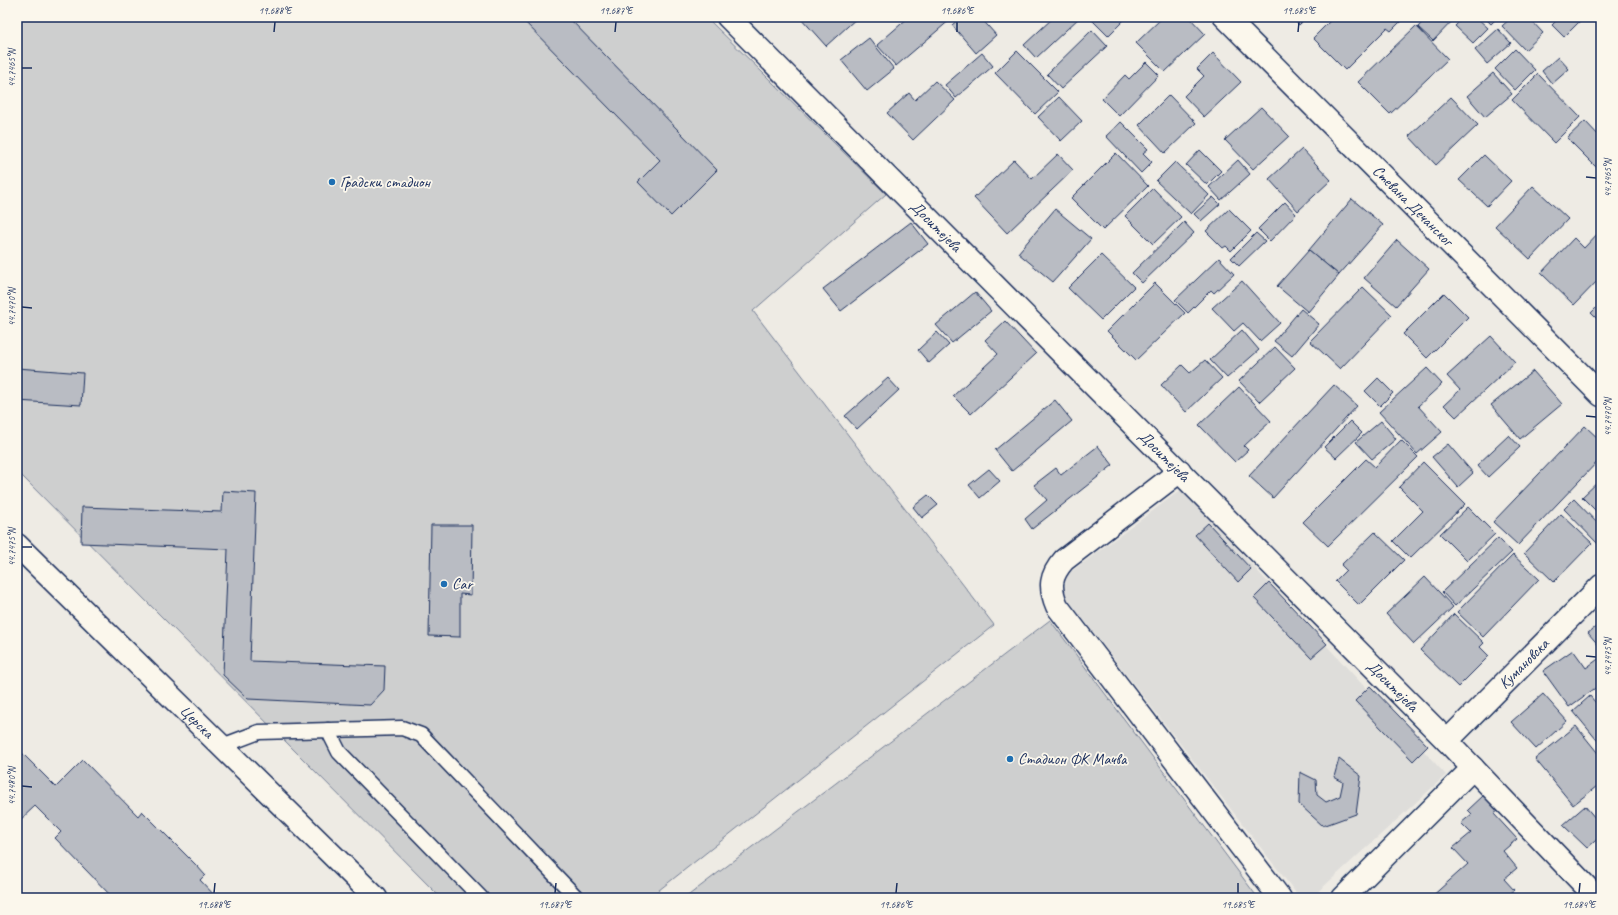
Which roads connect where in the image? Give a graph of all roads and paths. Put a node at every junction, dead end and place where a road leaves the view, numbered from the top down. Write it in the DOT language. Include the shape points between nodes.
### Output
graph roads {
  1 [pos="728,17"];
  2 [pos="1224,17"];
  3 [pos="1601,395"];
  4 [pos="1180,472"];
  5 [pos="17,545"];
  6 [pos="1601,586"];
  7 [pos="328,730"];
  8 [pos="1447,741"];
  9 [pos="222,746"];
  10 [pos="1473,768"];
  11 [pos="376,898"];
  12 [pos="481,898"];
  13 [pos="577,898"];
  14 [pos="1280,898"];
  15 [pos="1343,898"];
  16 [pos="1598,898"];
  1 -- 4 [label="street, Доситејева"];
  2 -- 3 [label="street, Стевана Дечанског"];
  4 -- 8 [label="street, Доситејева"];
  4 -- 14 [label="street" via="1064,560 1054,574 1052,595 1057,606"];
  5 -- 9 [label="street, Церска"];
  6 -- 8 [label="street, Кумановска"];
  7 -- 9 [label="lane" via="258,732"];
  7 -- 12 [label="lane" via="339,752"];
  7 -- 13 [label="lane" via="402,728 421,735"];
  8 -- 10 [label="street, Доситејева"];
  9 -- 11 [label="street, Церска"];
  10 -- 15 [label="street"];
  10 -- 16 [label="street, Доситејева"];
}
